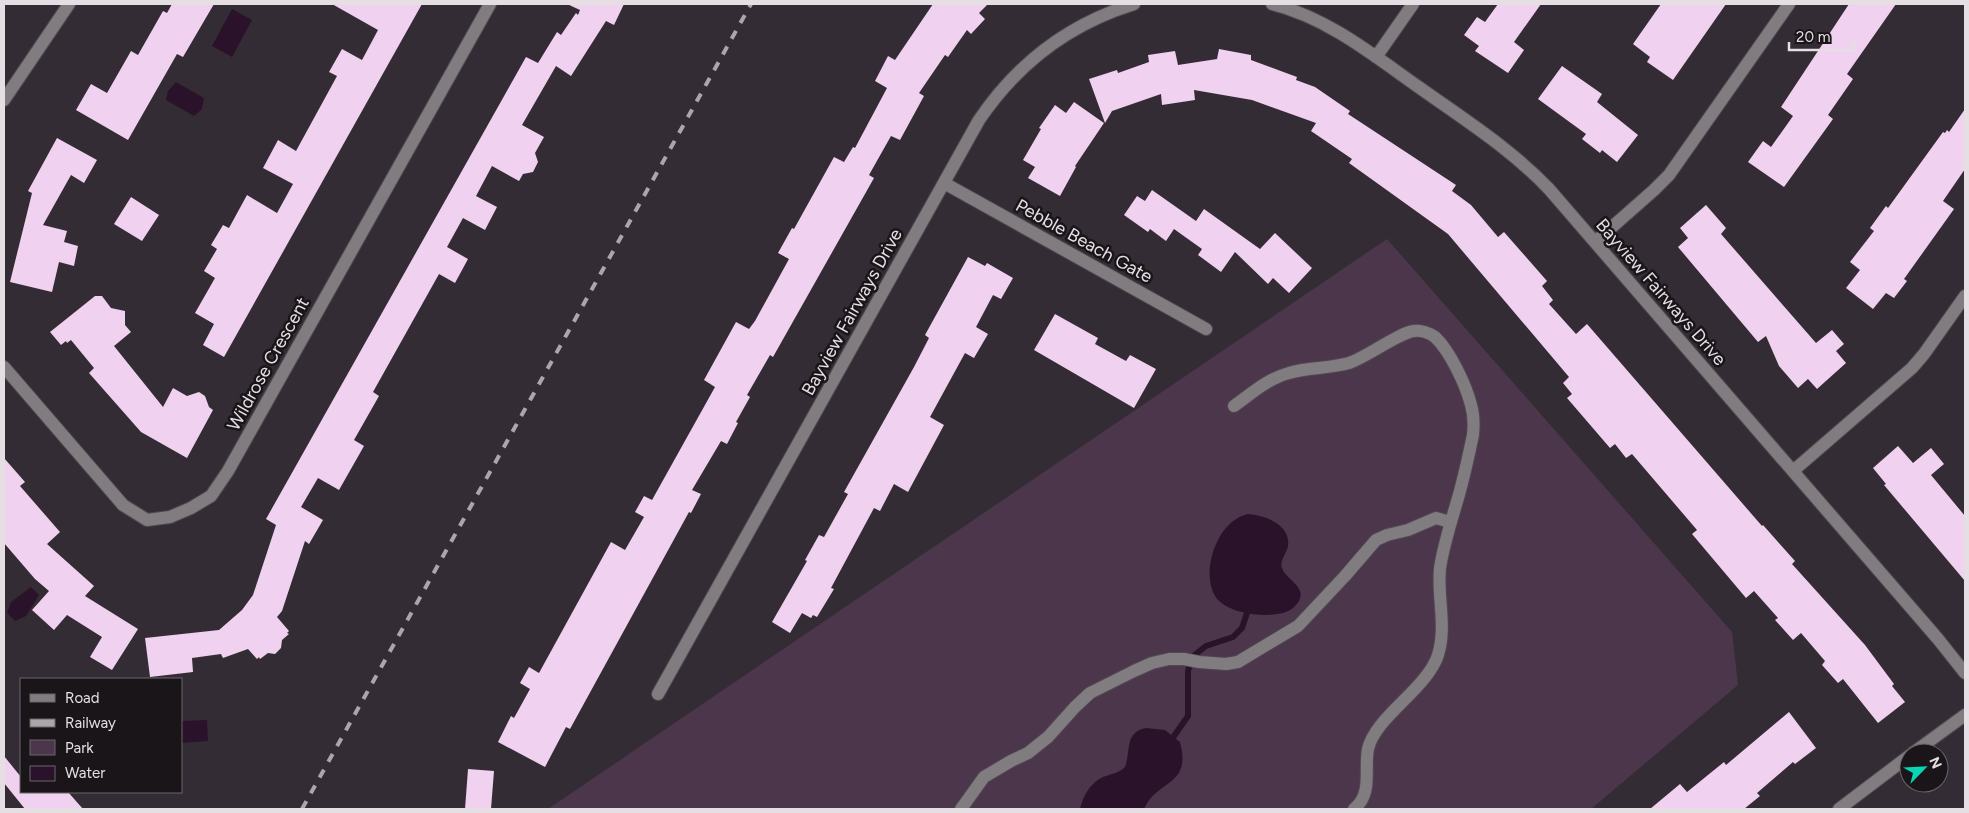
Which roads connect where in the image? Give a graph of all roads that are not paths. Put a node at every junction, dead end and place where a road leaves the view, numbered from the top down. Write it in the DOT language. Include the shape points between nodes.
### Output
graph roads {
  1 [pos="69,4"];
  2 [pos="490,4"];
  3 [pos="1134,4"];
  4 [pos="1272,4"];
  5 [pos="1413,4"];
  6 [pos="1789,4"];
  7 [pos="1376,57"];
  8 [pos="4,100"];
  9 [pos="944,183"];
  10 [pos="1595,242"];
  11 [pos="1965,296"];
  12 [pos="1206,329"];
  13 [pos="4,367"];
  14 [pos="1234,406"];
  15 [pos="1793,471"];
  16 [pos="1450,522"];
  17 [pos="1965,673"];
  18 [pos="658,694"];
  19 [pos="1965,715"];
  20 [pos="1927,743"];
  21 [pos="1899,764"];
  22 [pos="961,809"];
  23 [pos="1354,809"];
  24 [pos="1839,809"];
  1 -- 8 [label="street"];
  2 -- 13 [label="street, Wildrose Crescent" via="211,496 170,517 147,520 123,505"];
  3 -- 9 [label="street, Bayview Fairways Drive" via="1116,9 1070,32 1022,67 992,100"];
  4 -- 7 [label="street, Bayview Fairways Drive" via="1316,19"];
  5 -- 7 [label="street"];
  6 -- 10 [label="street" via="1669,175"];
  7 -- 10 [label="street, Bayview Fairways Drive" via="1501,144 1527,166"];
  9 -- 12 [label="street, Pebble Beach Gate"];
  9 -- 18 [label="street, Bayview Fairways Drive"];
  10 -- 15 [label="street, Bayview Fairways Drive"];
  11 -- 15 [label="street" via="1912,368"];
  14 -- 16 [label="street" via="1278,376 1350,362 1413,330 1434,336 1467,392 1474,422 1468,460"];
  15 -- 17 [label="street, Bayview Fairways Drive"];
  16 -- 22 [label="street" via="1436,518 1382,537 1298,626 1238,662 1226,664 1169,659 1152,663 1090,693 1028,754 984,777"];
  16 -- 23 [label="street" via="1440,568 1442,619 1438,657 1428,674 1375,734 1368,748 1366,790 1362,804"];
  19 -- 20 [label="street"];
  21 -- 24 [label="street"];
}
